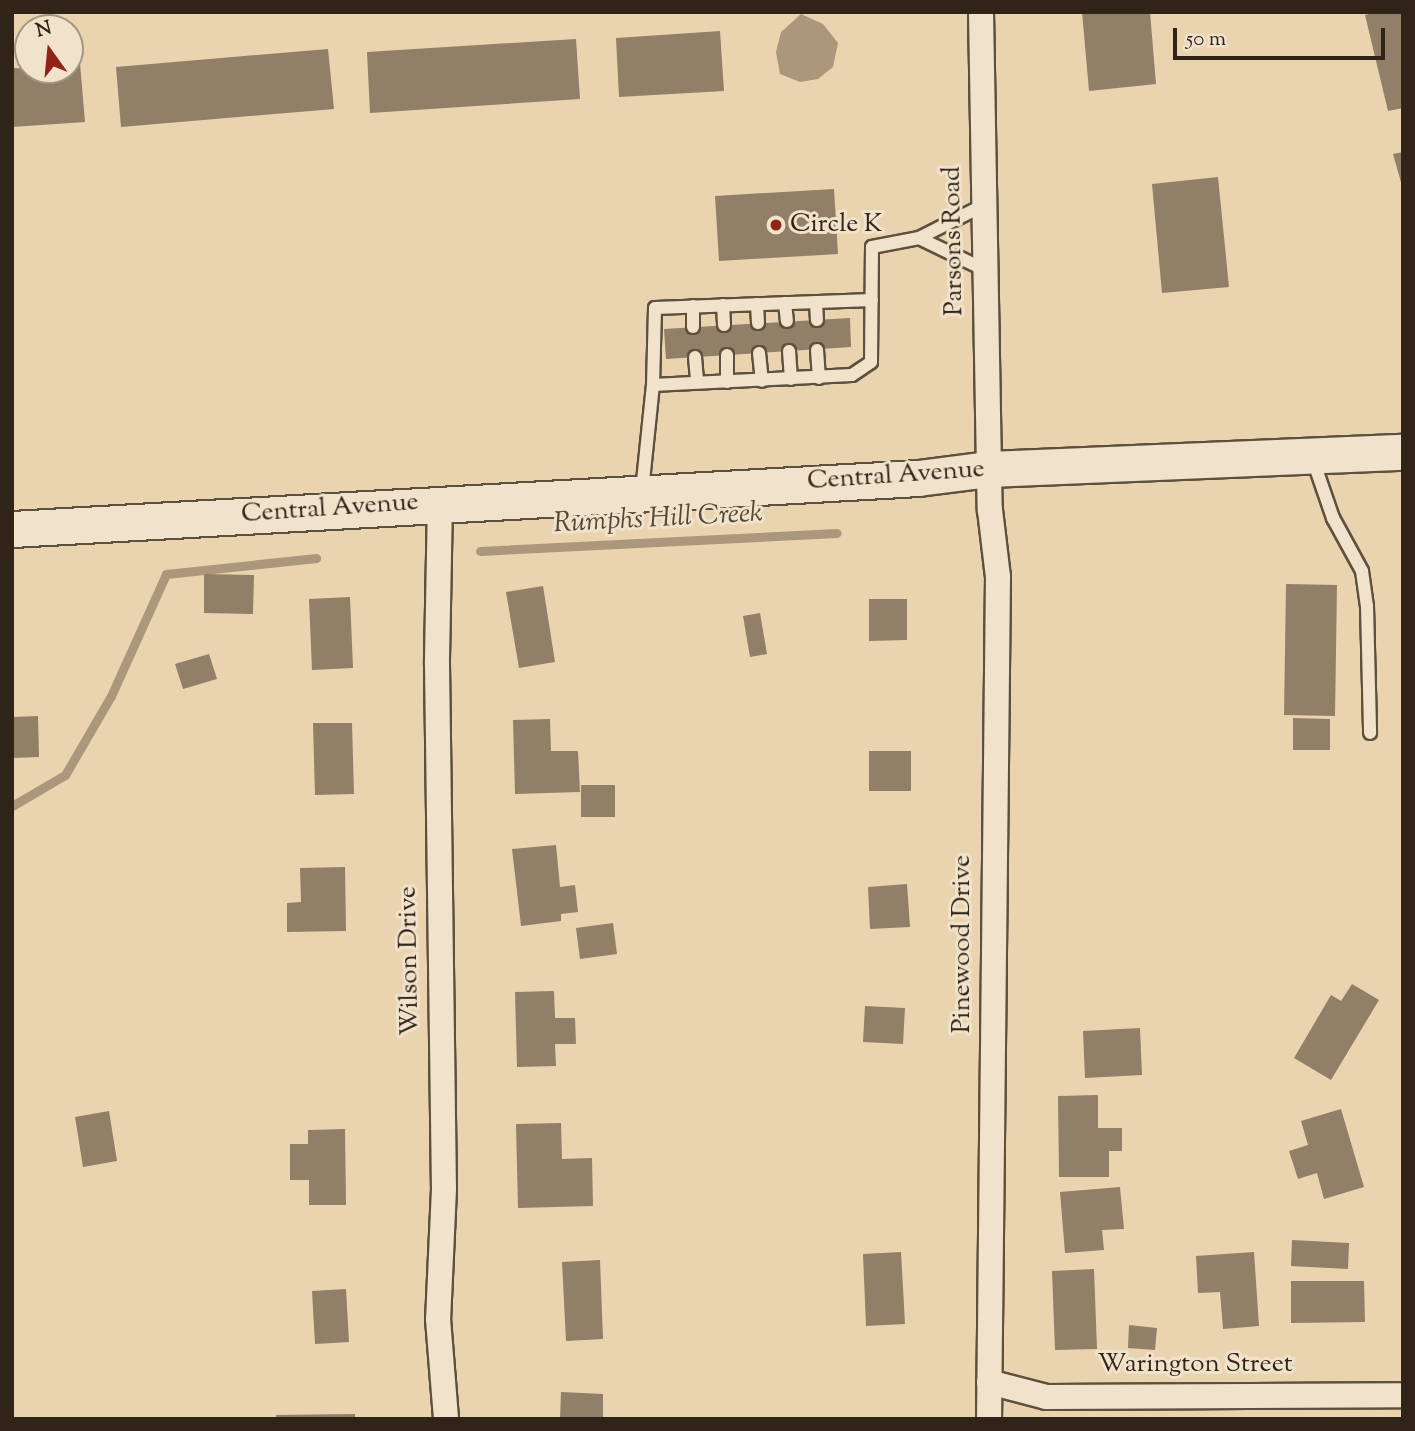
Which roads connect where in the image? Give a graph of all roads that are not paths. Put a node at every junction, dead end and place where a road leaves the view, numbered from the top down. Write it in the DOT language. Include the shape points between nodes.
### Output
graph roads {
  1 [pos="981,12"];
  2 [pos="984,205"];
  3 [pos="919,238"];
  4 [pos="983,269"];
  5 [pos="872,300"];
  6 [pos="816,302"];
  7 [pos="785,303"];
  8 [pos="757,304"];
  9 [pos="723,305"];
  10 [pos="693,306"];
  11 [pos="817,320"];
  12 [pos="787,321"];
  13 [pos="758,323"];
  14 [pos="724,325"];
  15 [pos="693,327"];
  16 [pos="817,350"];
  17 [pos="789,351"];
  18 [pos="759,353"];
  19 [pos="727,355"];
  20 [pos="695,357"];
  21 [pos="819,378"];
  22 [pos="791,379"];
  23 [pos="762,381"];
  24 [pos="697,382"];
  25 [pos="727,382"];
  26 [pos="653,384"];
  27 [pos="1403,452"];
  28 [pos="1312,457"];
  29 [pos="989,469"];
  30 [pos="642,491"];
  31 [pos="440,502"];
  32 [pos="12,529"];
  33 [pos="1370,733"];
  34 [pos="989,1382"];
  35 [pos="1403,1395"];
  36 [pos="446,1419"];
  37 [pos="989,1419"];
  1 -- 2 [label="street, Parsons Road"];
  2 -- 3 [label="lane"];
  2 -- 4 [label="street, Parsons Road"];
  3 -- 4 [label="lane"];
  3 -- 5 [label="lane" via="872,247"];
  4 -- 29 [label="street, Parsons Road"];
  5 -- 6 [label="lane"];
  5 -- 21 [label="lane" via="871,362 852,375"];
  6 -- 7 [label="lane"];
  6 -- 11 [label="lane"];
  7 -- 8 [label="lane"];
  7 -- 12 [label="lane"];
  8 -- 9 [label="lane"];
  8 -- 13 [label="lane"];
  9 -- 10 [label="lane"];
  9 -- 14 [label="lane"];
  10 -- 15 [label="lane"];
  10 -- 26 [label="lane" via="654,308"];
  16 -- 21 [label="lane"];
  17 -- 22 [label="lane"];
  18 -- 23 [label="lane"];
  19 -- 25 [label="lane"];
  20 -- 24 [label="lane"];
  21 -- 22 [label="lane"];
  22 -- 23 [label="lane"];
  23 -- 25 [label="lane"];
  24 -- 25 [label="lane"];
  24 -- 26 [label="lane"];
  26 -- 30 [label="lane"];
  27 -- 28 [label="street, Central Avenue"];
  28 -- 29 [label="street, Central Avenue"];
  28 -- 33 [label="lane" via="1333,518 1362,571"];
  29 -- 30 [label="street, Central Avenue" via="918,478"];
  29 -- 34 [label="street, Pinewood Drive" via="998,577"];
  30 -- 31 [label="street, Central Avenue"];
  31 -- 32 [label="street, Central Avenue"];
  31 -- 36 [label="street, Wilson Drive" via="438,877 443,1189 438,1318"];
  34 -- 35 [label="street, Warington Street" via="1046,1397"];
  34 -- 37 [label="street, Pinewood Drive"];
}
